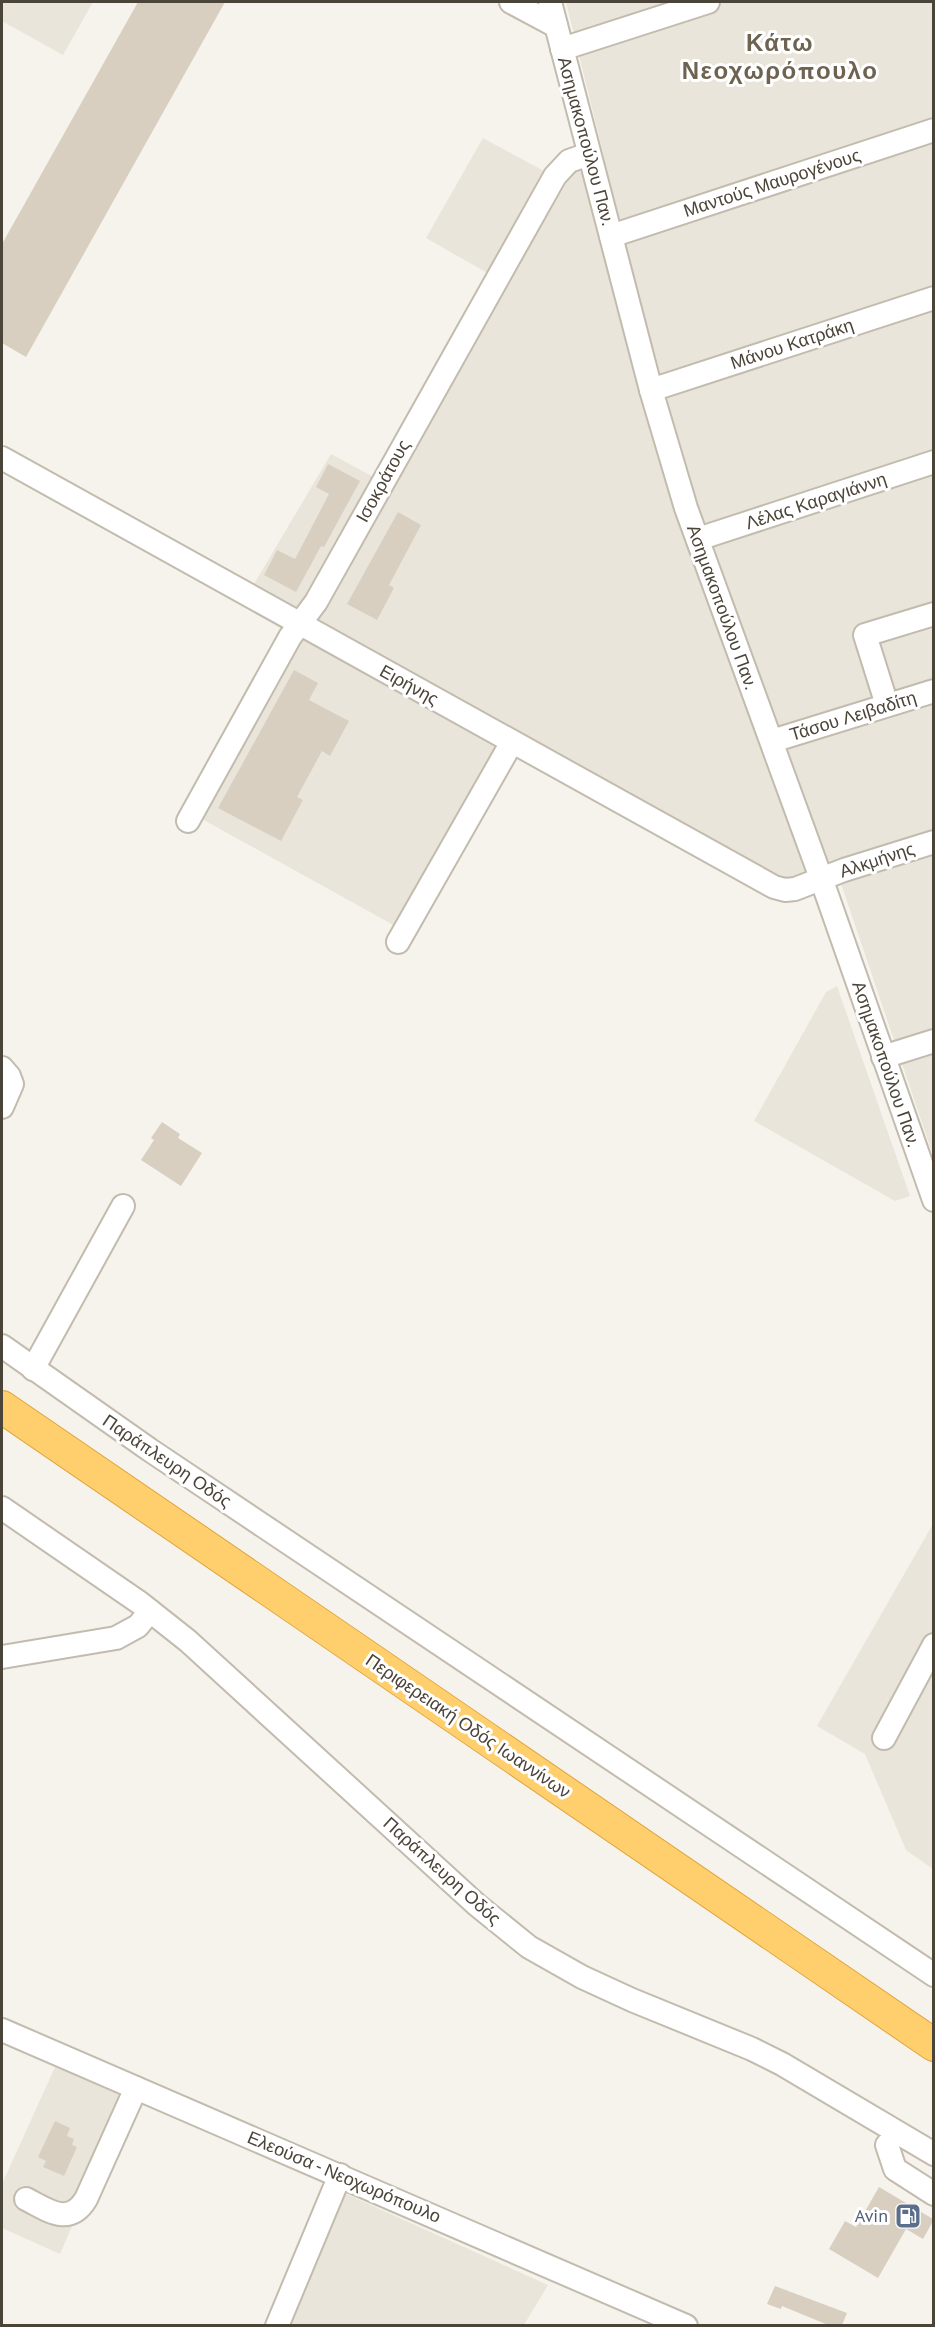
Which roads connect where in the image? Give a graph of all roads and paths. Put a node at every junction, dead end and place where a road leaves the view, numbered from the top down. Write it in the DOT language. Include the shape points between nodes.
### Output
graph roads {
  1 [pos="511,2"];
  2 [pos="550,2"];
  3 [pos="708,2"];
  4 [pos="556,26"];
  5 [pos="562,49"];
  6 [pos="933,130"];
  7 [pos="590,154"];
  8 [pos="611,236"];
  9 [pos="933,298"];
  10 [pos="651,390"];
  11 [pos="2,458"];
  12 [pos="933,462"];
  13 [pos="698,539"];
  14 [pos="933,614"];
  15 [pos="299,624"];
  16 [pos="933,691"];
  17 [pos="887,705"];
  18 [pos="772,741"];
  19 [pos="512,742"];
  20 [pos="188,821"];
  21 [pos="933,842"];
  22 [pos="821,878"];
  23 [pos="399,942"];
  24 [pos="933,1041"];
  25 [pos="883,1057"];
  26 [pos="2,1068"];
  27 [pos="2,1107"];
  28 [pos="933,1200"];
  29 [pos="123,1206"];
  30 [pos="2,1346"];
  31 [pos="33,1369"];
  32 [pos="2,1407"];
  33 [pos="2,1508"];
  34 [pos="150,1611"];
  35 [pos="933,1645"];
  36 [pos="2,1657"];
  37 [pos="884,1738"];
  38 [pos="933,1975"];
  39 [pos="2,2030"];
  40 [pos="933,2045"];
  41 [pos="136,2088"];
  42 [pos="887,2145"];
  43 [pos="933,2154"];
  44 [pos="340,2175"];
  45 [pos="933,2194"];
  46 [pos="26,2199"];
  47 [pos="277,2325"];
  48 [pos="686,2325"];
  1 -- 4 [label="street"];
  2 -- 4 [label="street, Ασημακοπούλου Παν."];
  3 -- 5 [label="street"];
  4 -- 5 [label="street, Ασημακοπούλου Παν."];
  5 -- 7 [label="street, Ασημακοπούλου Παν."];
  6 -- 8 [label="street, Μαντούς Μαυρογένους"];
  7 -- 8 [label="street, Ασημακοπούλου Παν."];
  7 -- 15 [label="street, Ισοκράτους" via="569,161 555,176 316,602"];
  8 -- 10 [label="street, Ασημακοπούλου Παν."];
  9 -- 10 [label="street, Μάνου Κατράκη"];
  10 -- 13 [label="street, Ασημακοπούλου Παν."];
  11 -- 15 [label="street, Ειρήνης"];
  12 -- 13 [label="street, Λέλας Καραγιάννη"];
  13 -- 18 [label="street, Ασημακοπούλου Παν."];
  14 -- 17 [label="street" via="866,635"];
  15 -- 19 [label="street, Ειρήνης"];
  15 -- 20 [label="street, Ισοκράτους"];
  16 -- 17 [label="street, Τάσου Λειβαδίτη"];
  17 -- 18 [label="street, Τάσου Λειβαδίτη"];
  18 -- 22 [label="street, Ασημακοπούλου Παν."];
  19 -- 22 [label="street, Ειρήνης" via="774,887 790,890"];
  19 -- 23 [label="street"];
  21 -- 22 [label="street, Αλκμήνης"];
  22 -- 25 [label="street, Ασημακοπούλου Παν."];
  24 -- 25 [label="street"];
  25 -- 28 [label="street, Ασημακοπούλου Παν."];
  26 -- 27 [label="street" via="12,1084"];
  29 -- 31 [label="street"];
  30 -- 31 [label="street, Παράπλευρη Οδός"];
  31 -- 38 [label="street, Παράπλευρη Οδός"];
  32 -- 40 [label="highway, Περιφερειακή Οδός Ιωαννίνων"];
  33 -- 34 [label="street, Παράπλευρη Οδός"];
  34 -- 36 [label="street" via="138,1626 116,1638"];
  34 -- 43 [label="street, Παράπλευρη Οδός" via="242,1689 477,1905 529,1947 582,1977 782,2064"];
  35 -- 37 [label="street"];
  39 -- 41 [label="street, Ελεούσα - Νεοχωρόπουλο"];
  41 -- 44 [label="street, Ελεούσα - Νεοχωρόπουλο"];
  41 -- 46 [label="street" via="79,2210 58,2214"];
  42 -- 45 [label="street" via="895,2169"];
  44 -- 47 [label="street"];
  44 -- 48 [label="street, Ελεούσα - Νεοχωρόπουλο"];
}
